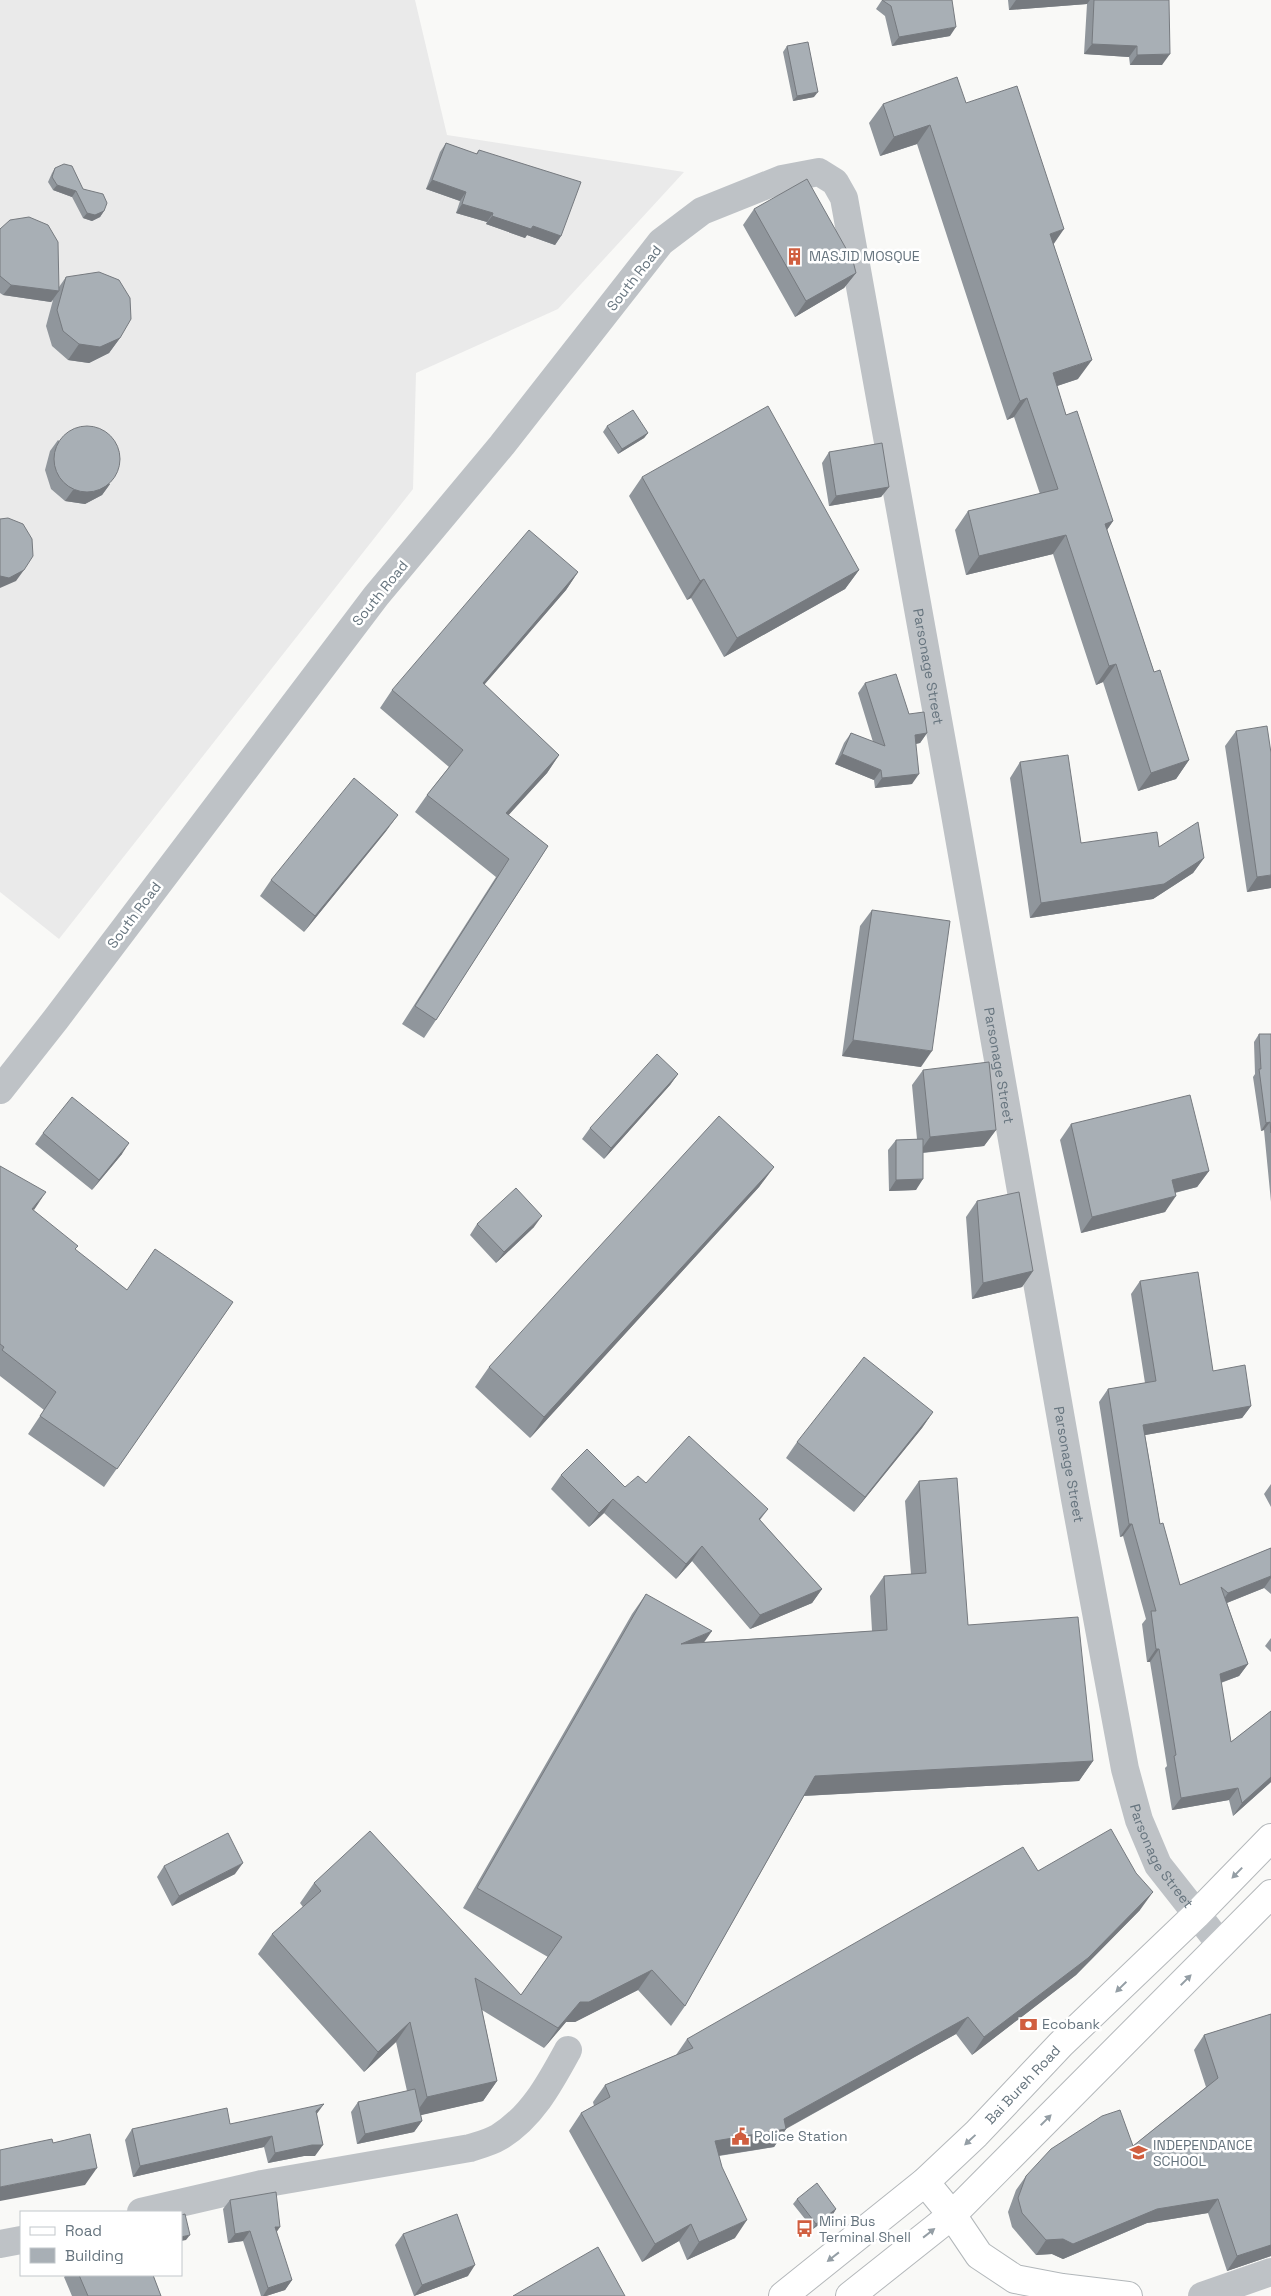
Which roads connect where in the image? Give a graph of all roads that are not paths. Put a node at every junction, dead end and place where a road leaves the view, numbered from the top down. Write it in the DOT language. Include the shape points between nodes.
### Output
graph roads {
  1 [pos="819,172"];
  2 [pos="0,1090"];
  3 [pos="1271,1838"];
  4 [pos="1271,1894"];
  5 [pos="1196,1915"];
  6 [pos="1221,1945"];
  7 [pos="568,2050"];
  8 [pos="925,2182"];
  9 [pos="144,2211"];
  10 [pos="952,2215"];
  11 [pos="20,2240"];
  12 [pos="0,2244"];
  13 [pos="1271,2272"];
  14 [pos="783,2296"];
  15 [pos="850,2296"];
  16 [pos="1128,2296"];
  17 [pos="1202,2296"];
  1 -- 2 [label="street, South Road" via="782,179 702,211 661,242 502,445 376,596"];
  1 -- 5 [label="street, Parsonage Street" via="835,182 844,198 1125,1769 1139,1820 1158,1865"];
  3 -- 5 [label="main road, Bai Bureh Road, one-way"];
  4 -- 6 [label="main road"];
  5 -- 6 [label="street, Parsonage Street"];
  5 -- 8 [label="main road, Bai Bureh Road, one-way" via="1061,2044 976,2134"];
  10 -- 6 [label="main road, one-way"];
  7 -- 9 [label="street" via="547,2090 526,2116 499,2138 470,2148 262,2184"];
  8 -- 10 [label="main road"];
  8 -- 14 [label="main road, Bai Bureh Road, one-way"];
  15 -- 10 [label="main road, one-way"];
  10 -- 16 [label="main road" via="979,2255 1014,2279"];
  11 -- 12 [label="street"];
  13 -- 17 [label="street"];
}
